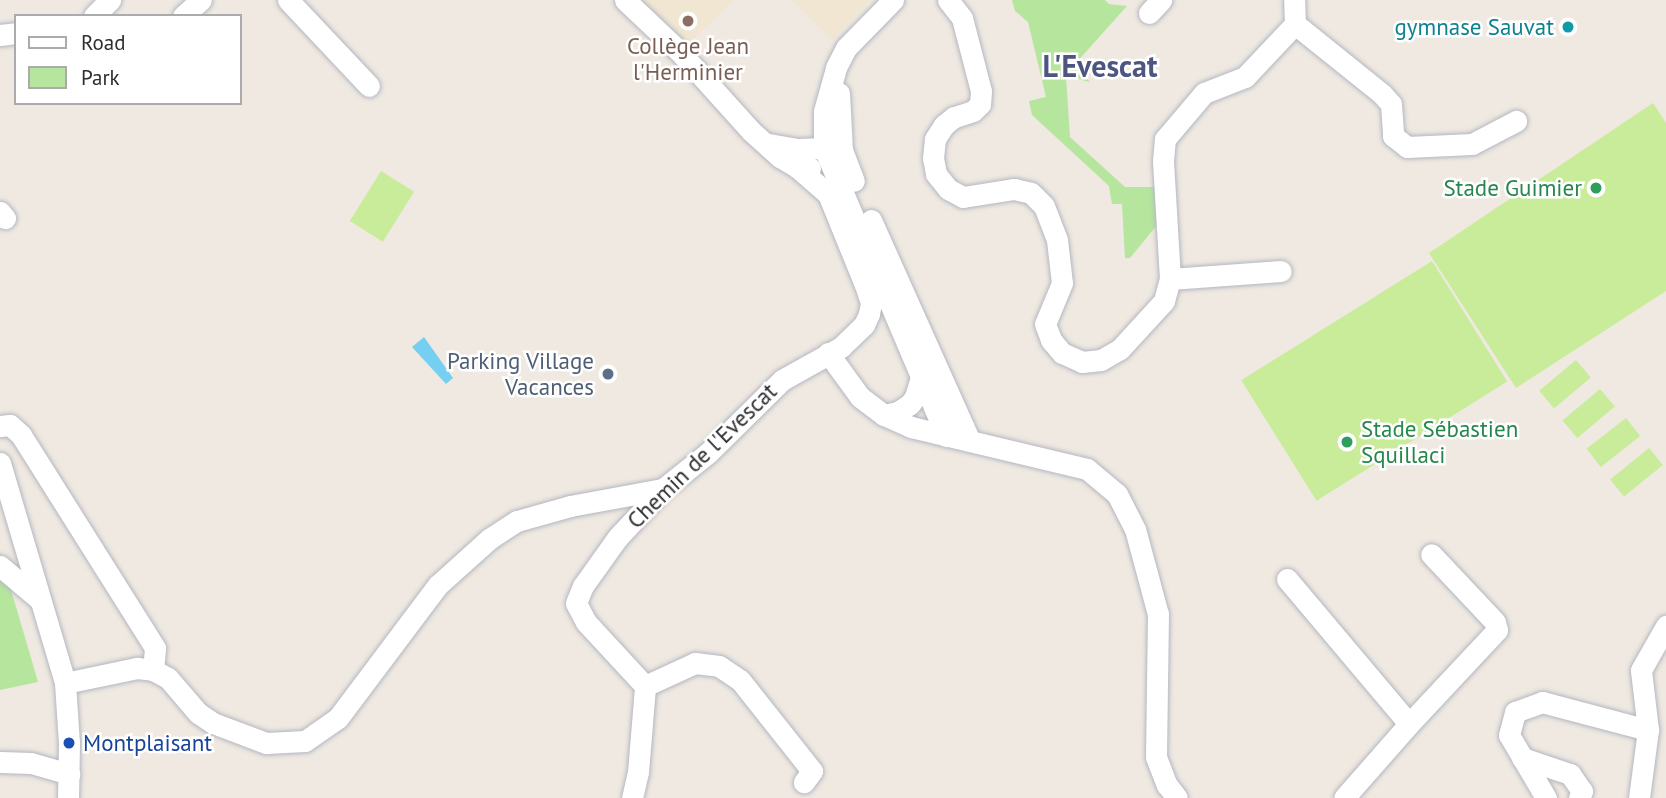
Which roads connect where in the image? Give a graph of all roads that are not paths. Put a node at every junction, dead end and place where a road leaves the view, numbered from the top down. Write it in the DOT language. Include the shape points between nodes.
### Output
graph roads {
  1 [pos="110,0"];
  2 [pos="201,0"];
  3 [pos="288,0"];
  4 [pos="625,0"];
  5 [pos="948,0"];
  6 [pos="1294,0"];
  7 [pos="890,4"];
  8 [pos="96,14"];
  9 [pos="185,14"];
  10 [pos="1295,24"];
  11 [pos="369,86"];
  12 [pos="1516,121"];
  13 [pos="764,142"];
  14 [pos="834,155"];
  15 [pos="798,168"];
  16 [pos="1281,271"];
  17 [pos="1170,279"];
  18 [pos="828,353"];
  19 [pos="922,374"];
  20 [pos="884,415"];
  21 [pos="0,426"];
  22 [pos="946,436"];
  23 [pos="970,441"];
  24 [pos="0,463"];
  25 [pos="663,489"];
  26 [pos="1431,554"];
  27 [pos="0,566"];
  28 [pos="1287,579"];
  29 [pos="39,598"];
  30 [pos="1666,626"];
  31 [pos="153,670"];
  32 [pos="65,683"];
  33 [pos="645,686"];
  34 [pos="1409,724"];
  35 [pos="1648,730"];
  36 [pos="1522,758"];
  37 [pos="0,762"];
  38 [pos="69,774"];
  39 [pos="804,782"];
  40 [pos="68,798"];
  41 [pos="632,798"];
  42 [pos="1177,798"];
  43 [pos="1343,798"];
  44 [pos="1546,798"];
  45 [pos="1579,798"];
  46 [pos="1639,798"];
  1 -- 8 [label="street"];
  2 -- 9 [label="street"];
  3 -- 11 [label="street"];
  4 -- 13 [label="street, Chemin de l'Evescat"];
  5 -- 17 [label="street" via="962,18 981,91 980,104 954,117 934,139 936,174 948,189 963,197 1014,189 1031,192 1044,206 1057,240 1062,283 1045,324 1051,340 1062,353 1082,362 1101,360 1120,349 1164,301"];
  6 -- 10 [label="street"];
  7 -- 14 [label="street" via="846,48 836,68 824,111"];
  10 -- 12 [label="street" via="1382,94 1391,104 1393,136 1407,147 1472,144"];
  10 -- 17 [label="street" via="1245,77 1204,93 1165,139"];
  13 -- 14 [label="street"];
  13 -- 15 [label="street, Chemin de l'Evescat"];
  14 -- 15 [label="street"];
  14 -- 19 [label="street"];
  14 -- 23 [label="street" via="901,285"];
  15 -- 18 [label="street, Chemin de l'Evescat" via="828,194 871,303 864,325"];
  16 -- 17 [label="street"];
  18 -- 20 [label="street" via="860,397"];
  18 -- 25 [label="street, Chemin de l'Evescat" via="782,380 708,453"];
  19 -- 20 [label="street" via="910,404"];
  19 -- 22 [label="street"];
  20 -- 22 [label="street"];
  21 -- 31 [label="street" via="10,425 21,435 155,648"];
  22 -- 23 [label="street"];
  23 -- 42 [label="street" via="1087,469 1117,494 1135,529 1158,614 1156,757"];
  24 -- 29 [label="street"];
  25 -- 31 [label="street" via="517,521 489,539 439,585 343,713 305,741 266,743 213,723 198,713 168,678"];
  25 -- 33 [label="street, Chemin de l'Evescat" via="618,537 576,603 586,622"];
  26 -- 34 [label="street" via="1494,622 1497,631"];
  27 -- 29 [label="street"];
  28 -- 34 [label="street"];
  29 -- 32 [label="street"];
  30 -- 35 [label="street" via="1641,670"];
  31 -- 32 [label="street" via="137,668"];
  32 -- 38 [label="street"];
  33 -- 39 [label="street" via="695,663 719,666 740,680 811,771"];
  33 -- 41 [label="street"];
  34 -- 43 [label="street"];
  35 -- 36 [label="street" via="1542,702 1515,712 1510,735"];
  35 -- 46 [label="street"];
  36 -- 44 [label="street"];
  36 -- 45 [label="street" via="1570,774 1582,791"];
  37 -- 38 [label="street" via="31,763"];
  38 -- 40 [label="street"];
}
